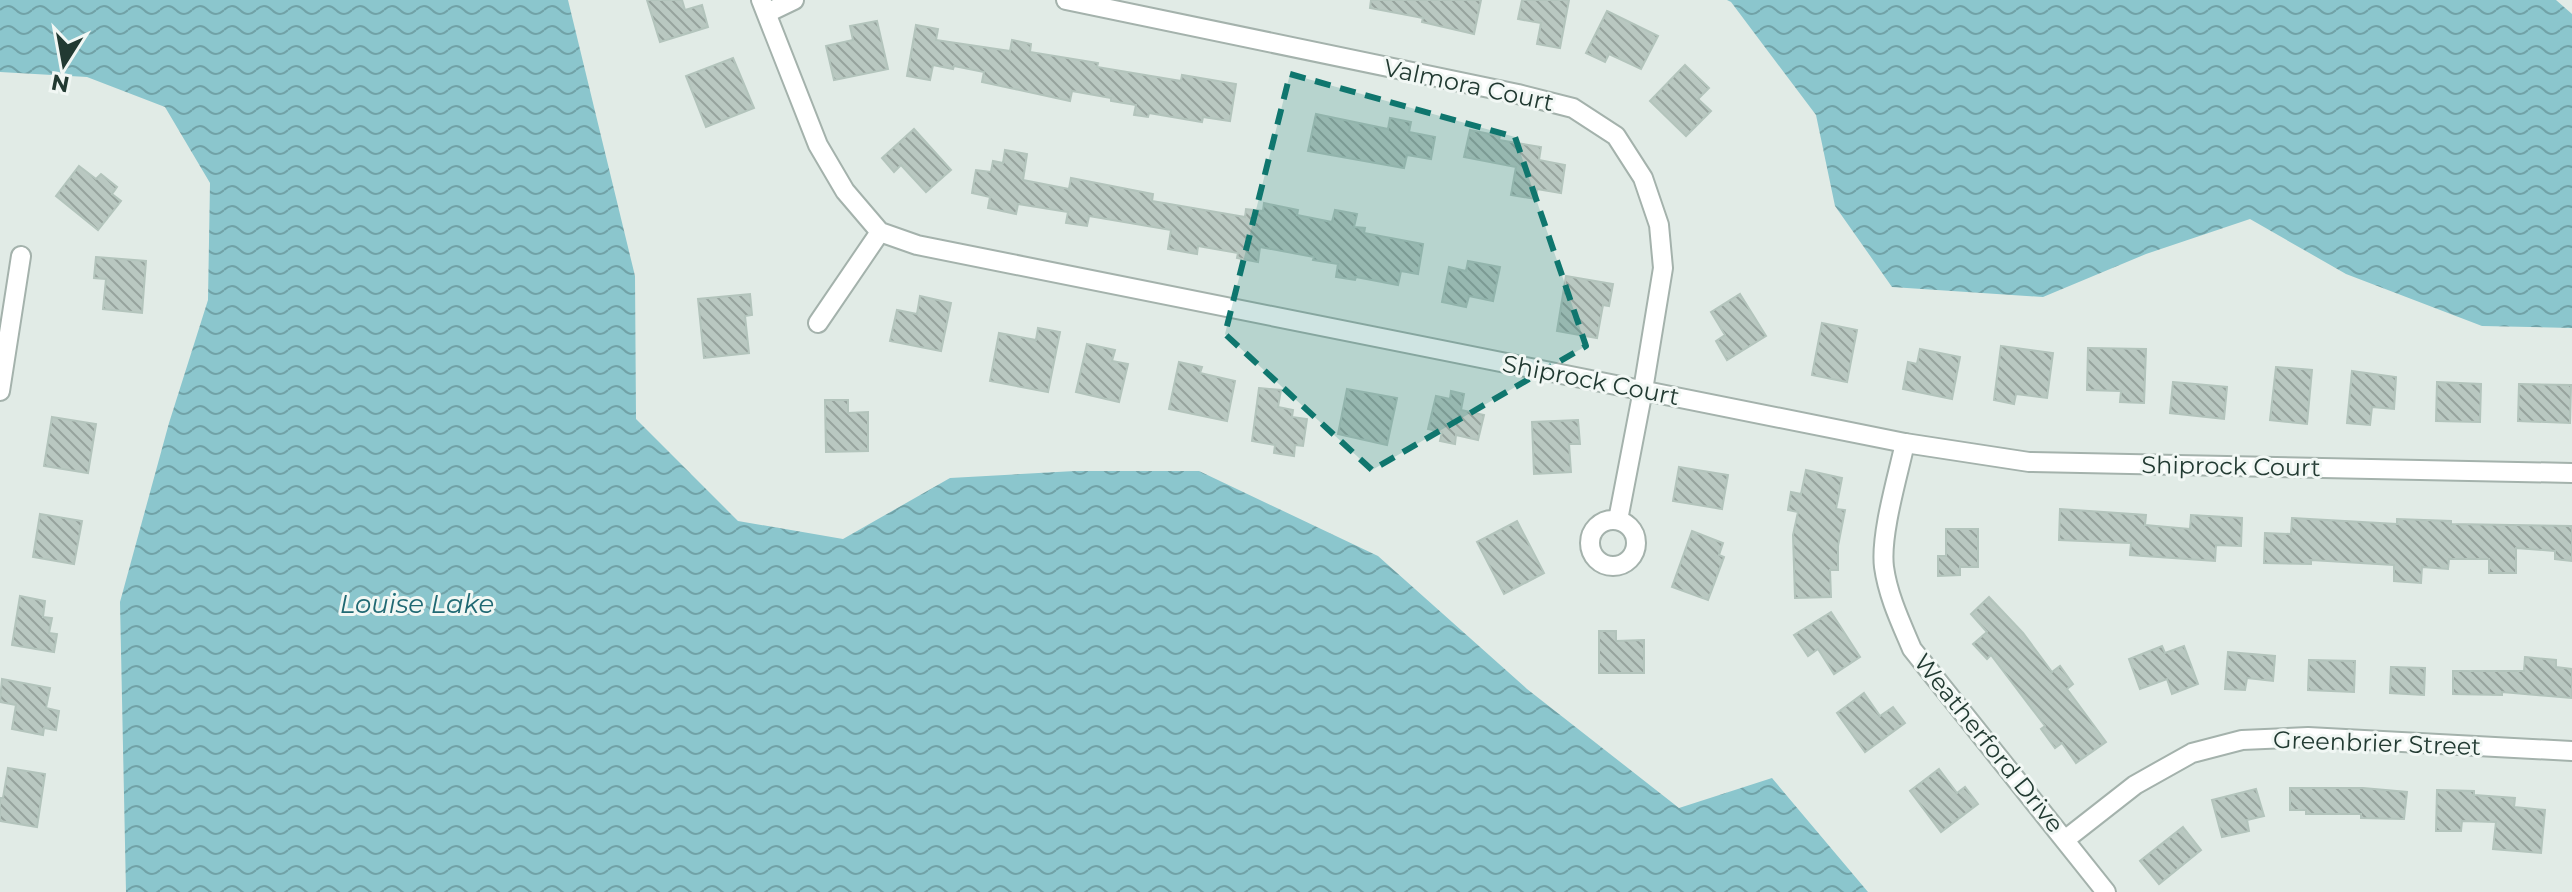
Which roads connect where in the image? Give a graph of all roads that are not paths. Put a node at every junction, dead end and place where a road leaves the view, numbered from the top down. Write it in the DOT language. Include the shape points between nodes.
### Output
graph roads {
  1 [pos="794,0"];
  2 [pos="1066,0"];
  3 [pos="764,6"];
  4 [pos="880,232"];
  5 [pos="21,256"];
  6 [pos="818,323"];
  7 [pos="1643,390"];
  8 [pos="0,391"];
  9 [pos="1905,443"];
  10 [pos="2572,473"];
  11 [pos="1618,520"];
  12 [pos="2572,751"];
  13 [pos="2066,839"];
  14 [pos="2106,892"];
  1 -- 3 [label="street"];
  2 -- 7 [label="street, Valmora Court" via="1518,94 1573,108 1616,136 1643,178 1659,225 1663,268"];
  3 -- 4 [label="street" via="818,145 845,191"];
  4 -- 6 [label="street"];
  4 -- 7 [label="street, Shiprock Court" via="962,255"];
  5 -- 8 [label="street"];
  7 -- 9 [label="street, Shiprock Court"];
  7 -- 11 [label="street, Valmora Court"];
  9 -- 10 [label="street, Shiprock Court" via="2029,462"];
  9 -- 13 [label="street, Weatherford Drive" via="1884,564 1893,603 1912,649"];
  12 -- 13 [label="street, Greenbrier Street" via="2308,737 2242,740 2181,759 2135,785"];
  13 -- 14 [label="street, Weatherford Drive"];
}
